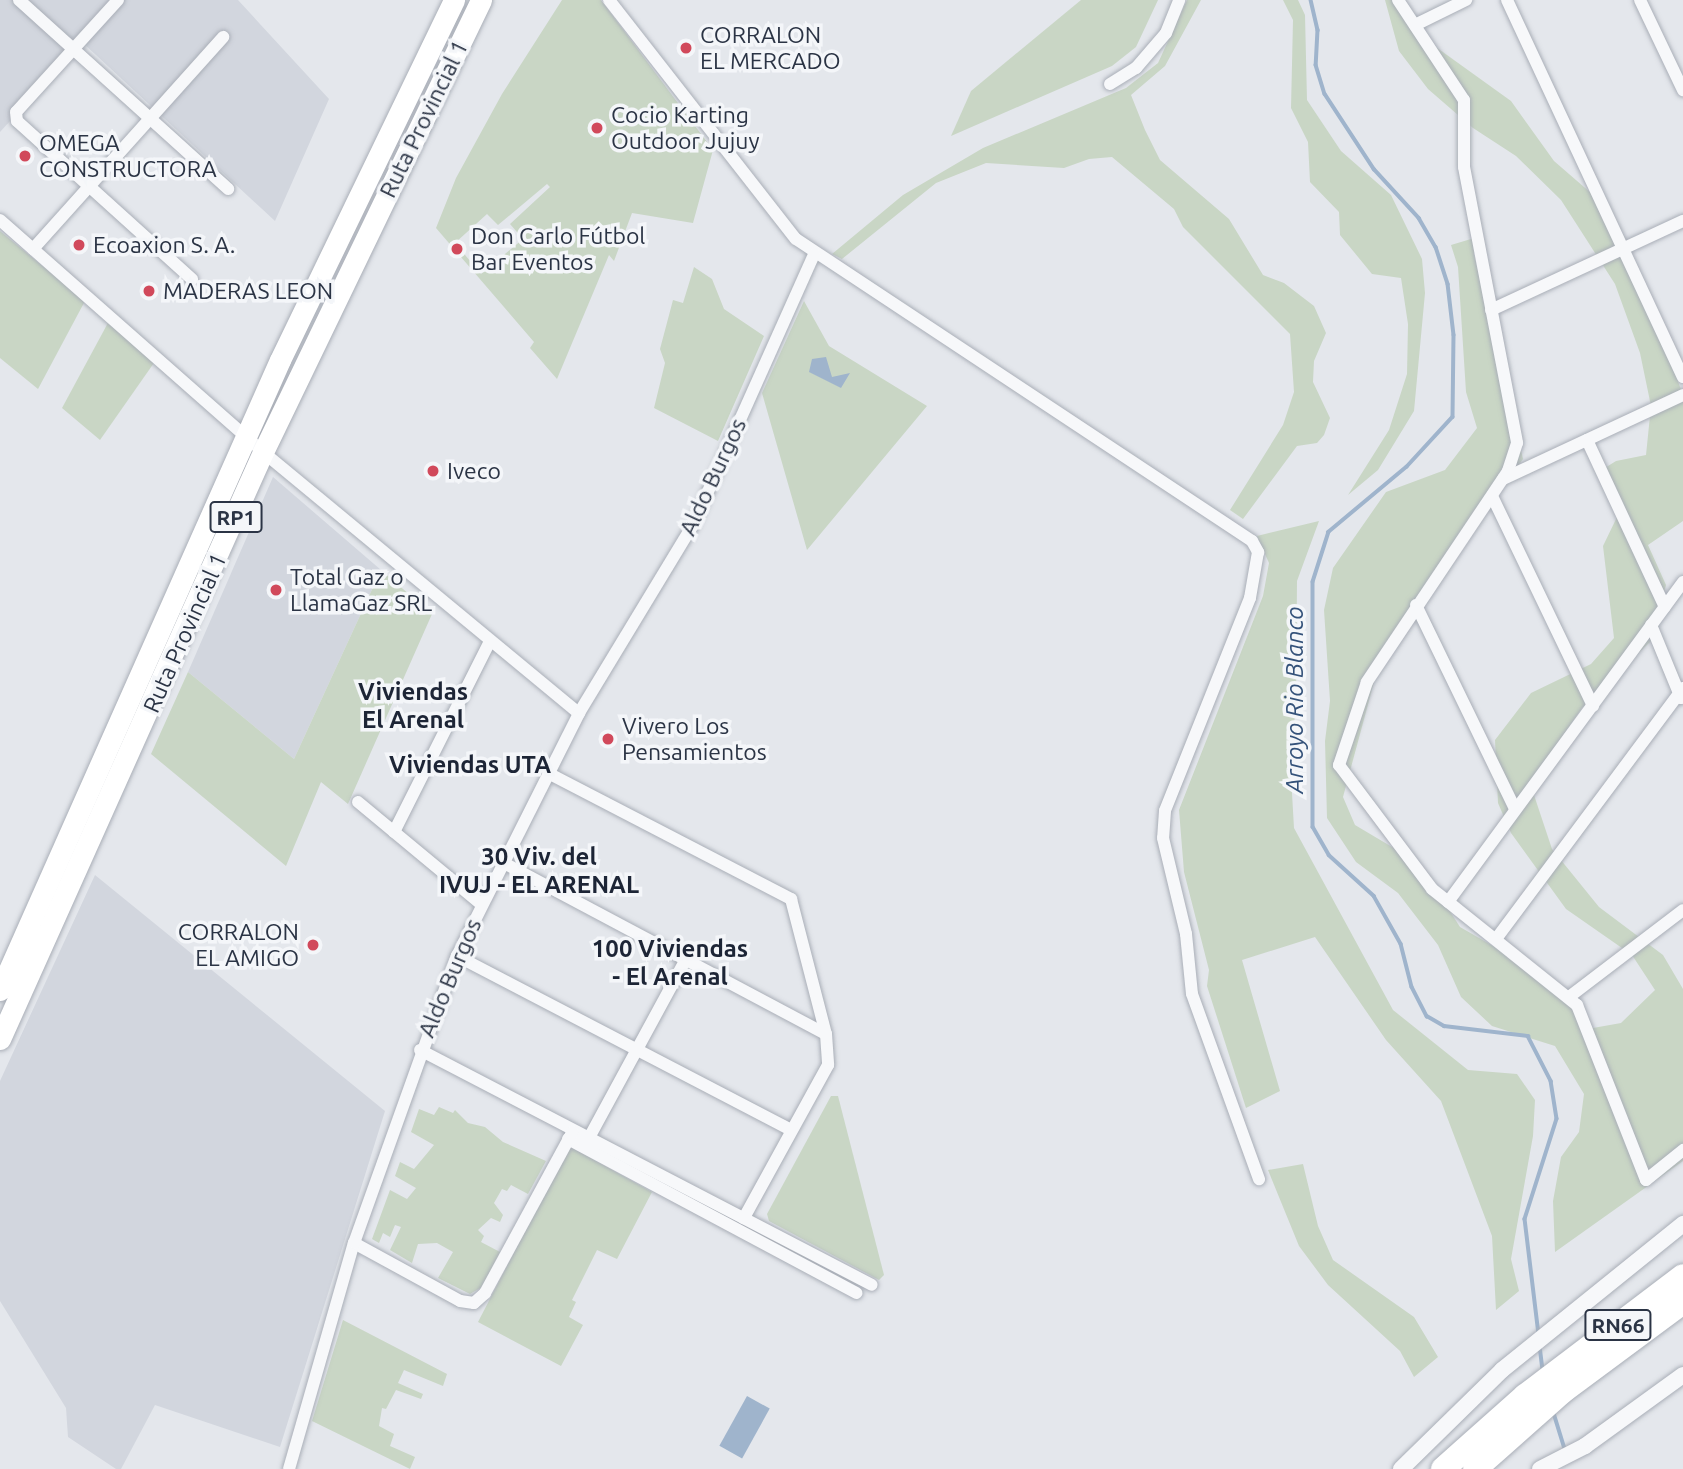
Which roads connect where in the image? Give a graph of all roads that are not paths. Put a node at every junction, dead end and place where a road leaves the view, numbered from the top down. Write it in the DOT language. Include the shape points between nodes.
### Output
graph roads {
  1 [pos="19,0"];
  2 [pos="118,0"];
  3 [pos="454,0"];
  4 [pos="481,0"];
  5 [pos="609,0"];
  6 [pos="1179,0"];
  7 [pos="1398,0"];
  8 [pos="1466,0"];
  9 [pos="1507,0"];
  10 [pos="1640,0"];
  11 [pos="1415,24"];
  12 [pos="223,37"];
  13 [pos="73,49"];
  14 [pos="1111,84"];
  15 [pos="1683,90"];
  16 [pos="150,118"];
  17 [pos="89,186"];
  18 [pos="228,189"];
  19 [pos="0,220"];
  20 [pos="1683,221"];
  21 [pos="33,249"];
  22 [pos="1622,249"];
  23 [pos="814,254"];
  24 [pos="192,279"];
  25 [pos="1491,310"];
  26 [pos="1683,377"];
  27 [pos="1683,395"];
  28 [pos="247,436"];
  29 [pos="1587,440"];
  30 [pos="263,452"];
  31 [pos="1502,479"];
  32 [pos="1492,496"];
  33 [pos="1683,582"];
  34 [pos="1416,605"];
  35 [pos="1665,607"];
  36 [pos="1651,625"];
  37 [pos="489,643"];
  38 [pos="1682,695"];
  39 [pos="1593,706"];
  40 [pos="579,713"];
  41 [pos="548,772"];
  42 [pos="358,802"];
  43 [pos="1515,809"];
  44 [pos="394,832"];
  45 [pos="502,862"];
  46 [pos="1448,902"];
  47 [pos="481,904"];
  48 [pos="1683,909"];
  49 [pos="1496,939"];
  50 [pos="457,956"];
  51 [pos="687,957"];
  52 [pos="0,990"];
  53 [pos="1569,997"];
  54 [pos="825,1034"];
  55 [pos="0,1040"];
  56 [pos="636,1047"];
  57 [pos="420,1051"];
  58 [pos="791,1130"];
  59 [pos="571,1135"];
  60 [pos="590,1136"];
  61 [pos="1683,1150"];
  62 [pos="1259,1179"];
  63 [pos="744,1218"];
  64 [pos="1683,1224"];
  65 [pos="354,1243"];
  66 [pos="1683,1276"];
  67 [pos="872,1285"];
  68 [pos="857,1293"];
  69 [pos="1683,1302"];
  70 [pos="1683,1318"];
  71 [pos="1683,1375"];
  72 [pos="1562,1389"];
  73 [pos="1532,1409"];
  74 [pos="289,1469"];
  75 [pos="1401,1469"];
  76 [pos="1443,1469"];
  77 [pos="1475,1469"];
  78 [pos="1540,1469"];
  1 -- 13 [label="street"];
  2 -- 13 [label="street"];
  3 -- 28 [label="main road, Ruta Provincial 1 / RP1"];
  4 -- 30 [label="main road, Ruta Provincial 1 / RP1"];
  5 -- 23 [label="street" via="796,239"];
  6 -- 14 [label="street" via="1166,33 1136,68"];
  7 -- 11 [label="street"];
  8 -- 11 [label="street"];
  9 -- 22 [label="street"];
  10 -- 15 [label="street"];
  11 -- 25 [label="street" via="1464,100 1464,166"];
  12 -- 16 [label="street"];
  13 -- 16 [label="street"];
  13 -- 17 [label="street" via="16,113 17,121"];
  16 -- 17 [label="street"];
  16 -- 18 [label="street"];
  17 -- 21 [label="street"];
  17 -- 24 [label="street"];
  19 -- 21 [label="street"];
  20 -- 22 [label="street"];
  21 -- 28 [label="street"];
  22 -- 25 [label="street"];
  22 -- 26 [label="street"];
  23 -- 40 [label="street, Aldo Burgos" via="693,525"];
  23 -- 62 [label="street" via="1252,541 1258,552 1250,598 1165,811 1163,838 1186,934 1192,995"];
  25 -- 31 [label="street" via="1517,443"];
  27 -- 29 [label="street"];
  28 -- 30 [label="street"];
  28 -- 52 [label="main road, Ruta Provincial 1 / RP1"];
  29 -- 31 [label="street"];
  29 -- 35 [label="street"];
  30 -- 37 [label="street"];
  30 -- 55 [label="main road, Ruta Provincial 1 / RP1"];
  31 -- 32 [label="street"];
  32 -- 34 [label="street"];
  32 -- 39 [label="street"];
  33 -- 35 [label="street"];
  34 -- 43 [label="street"];
  34 -- 46 [label="street" via="1361,693 1339,765 1424,878"];
  35 -- 36 [label="street"];
  36 -- 38 [label="street"];
  36 -- 39 [label="street"];
  37 -- 40 [label="street"];
  37 -- 44 [label="street"];
  38 -- 49 [label="street"];
  39 -- 43 [label="street"];
  40 -- 41 [label="street, Aldo Burgos"];
  41 -- 45 [label="street, Aldo Burgos"];
  41 -- 54 [label="street" via="791,899"];
  42 -- 44 [label="street"];
  43 -- 46 [label="street"];
  44 -- 47 [label="street"];
  45 -- 47 [label="street, Aldo Burgos"];
  45 -- 51 [label="street"];
  46 -- 49 [label="street"];
  47 -- 50 [label="street, Aldo Burgos"];
  48 -- 53 [label="street"];
  49 -- 53 [label="street"];
  50 -- 56 [label="street"];
  50 -- 57 [label="street, Aldo Burgos"];
  51 -- 54 [label="street"];
  51 -- 56 [label="street"];
  53 -- 61 [label="street" via="1582,1013 1646,1180"];
  54 -- 58 [label="street" via="828,1065"];
  56 -- 58 [label="street"];
  56 -- 60 [label="street"];
  57 -- 59 [label="street"];
  57 -- 65 [label="street, Aldo Burgos"];
  58 -- 63 [label="street"];
  59 -- 60 [label="street"];
  59 -- 65 [label="street" via="485,1293 474,1303 460,1301"];
  59 -- 68 [label="street"];
  60 -- 63 [label="street"];
  63 -- 67 [label="street"];
  64 -- 75 [label="street" via="1502,1370"];
  65 -- 74 [label="street, Aldo Burgos"];
  66 -- 72 [label="highway, RN66"];
  69 -- 72 [label="highway, RN66"];
  70 -- 72 [label="highway"];
  71 -- 78 [label="street" via="1585,1446"];
  72 -- 73 [label="highway, RN66"];
  73 -- 76 [label="highway, RN66"];
  73 -- 77 [label="highway, RN66"];
}
